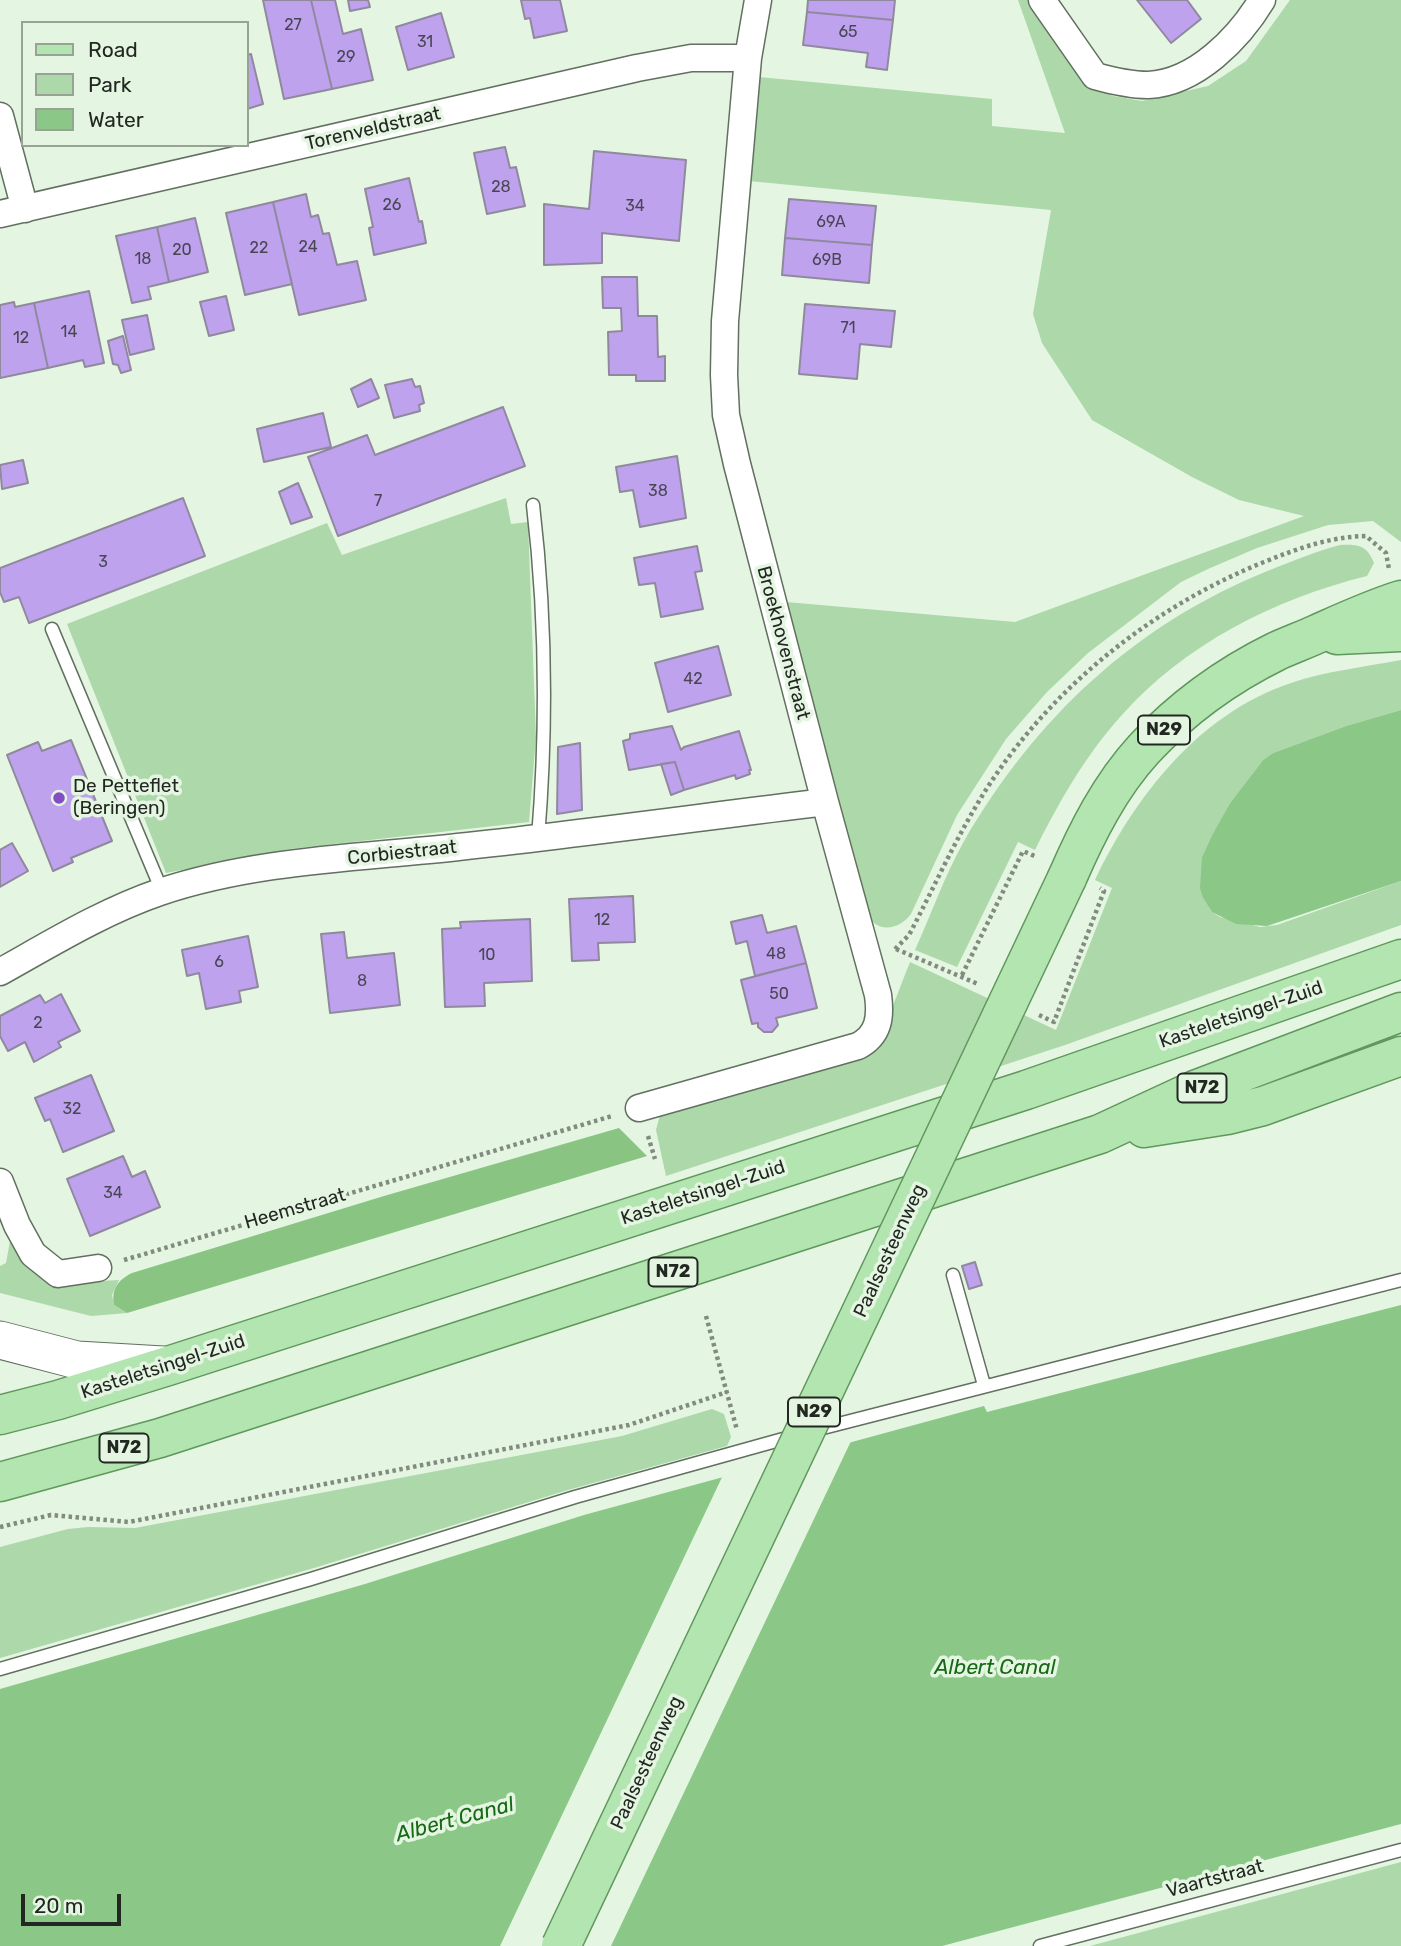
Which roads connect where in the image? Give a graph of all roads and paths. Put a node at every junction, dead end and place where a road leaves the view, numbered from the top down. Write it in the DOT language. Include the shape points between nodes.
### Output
graph roads {
  1 [pos="758,0"];
  2 [pos="1042,0"];
  3 [pos="1262,0"];
  4 [pos="748,58"];
  5 [pos="0,117"];
  6 [pos="12,212"];
  7 [pos="533,505"];
  8 [pos="1401,600"];
  9 [pos="52,629"];
  10 [pos="1401,632"];
  11 [pos="1314,636"];
  12 [pos="825,802"];
  13 [pos="538,838"];
  14 [pos="1054,868"];
  15 [pos="162,891"];
  16 [pos="1100,900"];
  17 [pos="1401,959"];
  18 [pos="0,972"];
  19 [pos="962,975"];
  20 [pos="1060,1006"];
  21 [pos="1401,1012"];
  22 [pos="1401,1056"];
  23 [pos="639,1108"];
  24 [pos="1100,1135"];
  25 [pos="0,1182"];
  26 [pos="98,1268"];
  27 [pos="953,1275"];
  28 [pos="1401,1280"];
  29 [pos="706,1316"];
  30 [pos="0,1340"];
  31 [pos="168,1366"];
  32 [pos="984,1385"];
  33 [pos="727,1392"];
  34 [pos="0,1415"];
  35 [pos="743,1449"];
  36 [pos="0,1482"];
  37 [pos="0,1527"];
  38 [pos="0,1669"];
  39 [pos="1401,1850"];
  40 [pos="561,1946"];
  41 [pos="1040,1946"];
  1 -- 4 [label="street, Broekhovenstraat"];
  2 -- 3 [label="street" via="1095,76 1151,85 1186,76 1250,20"];
  4 -- 6 [label="street, Torenveldstraat" via="691,58 637,68"];
  4 -- 12 [label="street, Broekhovenstraat" via="725,321 726,415"];
  5 -- 6 [label="street"];
  7 -- 13 [label="lane" via="543,644 543,780"];
  8 -- 11 [label="main road, Paalsesteenweg / N29"];
  9 -- 15 [label="lane"];
  10 -- 11 [label="main road, Paalsesteenweg / N29"];
  11 -- 14 [label="main road, Paalsesteenweg / N29" via="1227,679 1182,713 1143,750 1089,828"];
  12 -- 13 [label="street, Corbiestraat"];
  12 -- 23 [label="street, Broekhovenstraat" via="878,995 880,1017 874,1033 848,1049"];
  13 -- 15 [label="street, Corbiestraat" via="278,866"];
  14 -- 19 [label="path" via="1023,851"];
  14 -- 40 [label="main road, Paalsesteenweg / N29, bridge"];
  15 -- 18 [label="street, Corbiestraat" via="116,909"];
  16 -- 20 [label="path"];
  17 -- 31 [label="main road, Kasteletsingel-Zuid" via="1026,1090"];
  21 -- 24 [label="main road, N72" via="1195,1090"];
  22 -- 24 [label="main road" via="1263,1106"];
  23 -- 26 [label="path, Heemstraat"];
  24 -- 36 [label="main road, N72" via="160,1438"];
  25 -- 26 [label="street" via="33,1254 58,1274"];
  27 -- 32 [label="lane"];
  28 -- 32 [label="lane"];
  29 -- 33 [label="path"];
  30 -- 31 [label="street" via="77,1360"];
  31 -- 34 [label="main road, Kasteletsingel-Zuid"];
  32 -- 35 [label="lane"];
  33 -- 35 [label="path"];
  33 -- 37 [label="path" via="629,1425 129,1522 51,1515"];
  35 -- 38 [label="lane"];
  39 -- 41 [label="lane, Vaartstraat"];
}
